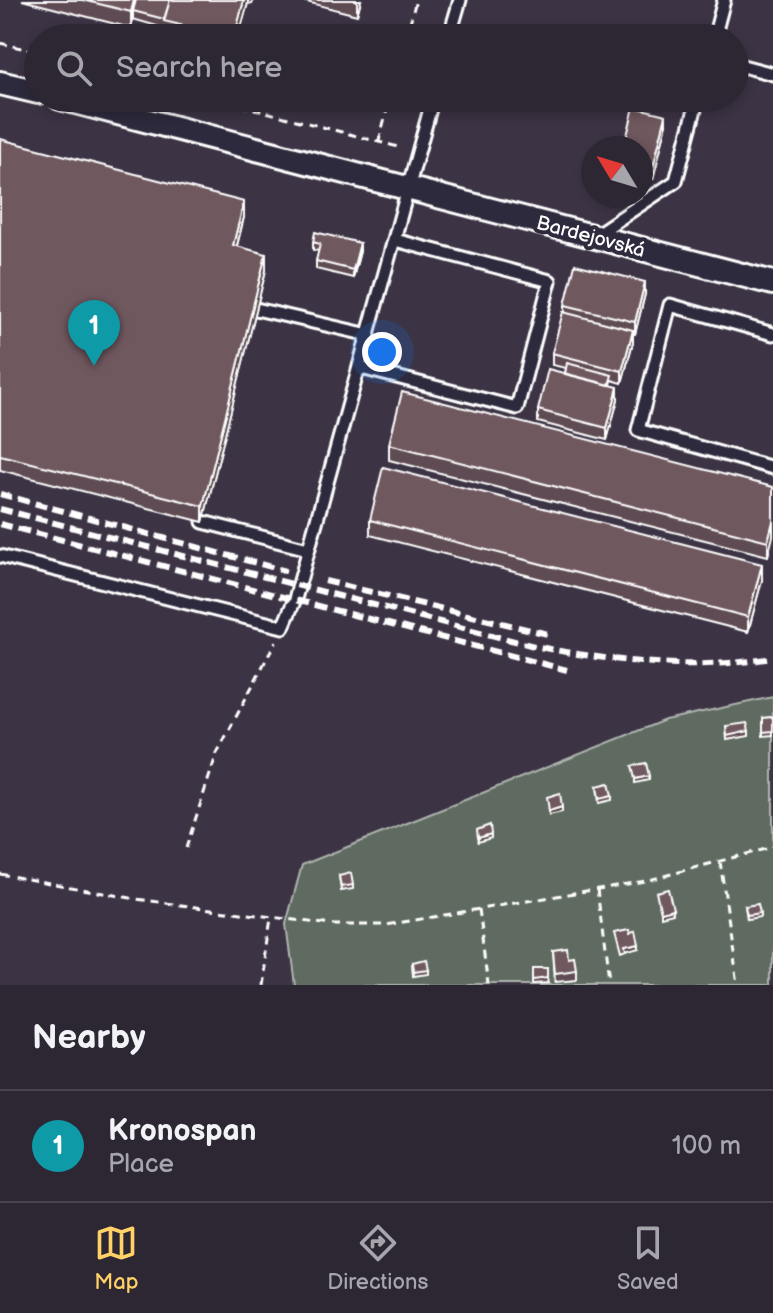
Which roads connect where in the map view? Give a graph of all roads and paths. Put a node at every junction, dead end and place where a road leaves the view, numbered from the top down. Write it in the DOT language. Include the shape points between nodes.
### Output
graph roads {
  1 [pos="416,0"];
  2 [pos="460,0"];
  3 [pos="724,0"];
  4 [pos="410,24"];
  5 [pos="453,24"];
  6 [pos="718,24"];
  7 [pos="0,43"];
  8 [pos="24,49"];
  9 [pos="749,68"];
  10 [pos="773,74"];
  11 [pos="0,83"];
  12 [pos="24,89"];
  13 [pos="114,112"];
  14 [pos="267,112"];
  15 [pos="386,112"];
  16 [pos="429,112"];
  17 [pos="694,112"];
  18 [pos="378,141"];
  19 [pos="419,152"];
  20 [pos="409,188"];
  21 [pos="594,236"];
  22 [pos="395,240"];
  23 [pos="773,283"];
  24 [pos="256,309"];
  25 [pos="773,334"];
  26 [pos="369,335"];
  27 [pos="361,368"];
  28 [pos="773,468"];
  29 [pos="203,522"];
  30 [pos="308,549"];
  31 [pos="0,556"];
  32 [pos="283,627"];
  33 [pos="773,847"];
  34 [pos="186,848"];
  35 [pos="720,861"];
  36 [pos="0,874"];
  37 [pos="597,889"];
  38 [pos="479,908"];
  39 [pos="271,917"];
  40 [pos="261,985"];
  41 [pos="489,985"];
  42 [pos="609,985"];
  43 [pos="738,985"];
  1 -- 4 [label="path"];
  2 -- 5 [label="lane"];
  3 -- 6 [label="lane"];
  7 -- 8 [label="path"];
  9 -- 10 [label="lane"];
  11 -- 12 [label="street"];
  13 -- 20 [label="street, Bardejovská"];
  14 -- 18 [label="path"];
  15 -- 18 [label="path"];
  16 -- 19 [label="lane"];
  17 -- 21 [label="lane" via="676,181"];
  18 -- 19 [label="path"];
  19 -- 20 [label="lane"];
  20 -- 21 [label="street, Bardejovská"];
  20 -- 22 [label="lane"];
  21 -- 23 [label="street, Bardejovská"];
  22 -- 26 [label="lane"];
  22 -- 27 [label="lane" via="550,281 517,408"];
  24 -- 26 [label="lane"];
  25 -- 28 [label="lane" via="670,305 638,430"];
  26 -- 27 [label="lane"];
  27 -- 30 [label="lane"];
  29 -- 30 [label="lane"];
  30 -- 32 [label="lane"];
  31 -- 32 [label="lane"];
  32 -- 34 [label="path" via="217,753"];
  33 -- 35 [label="path"];
  35 -- 37 [label="path"];
  35 -- 43 [label="path"];
  36 -- 39 [label="path"];
  37 -- 38 [label="path"];
  37 -- 42 [label="path"];
  38 -- 39 [label="path" via="386,925"];
  38 -- 41 [label="path"];
  39 -- 40 [label="path"];
}
